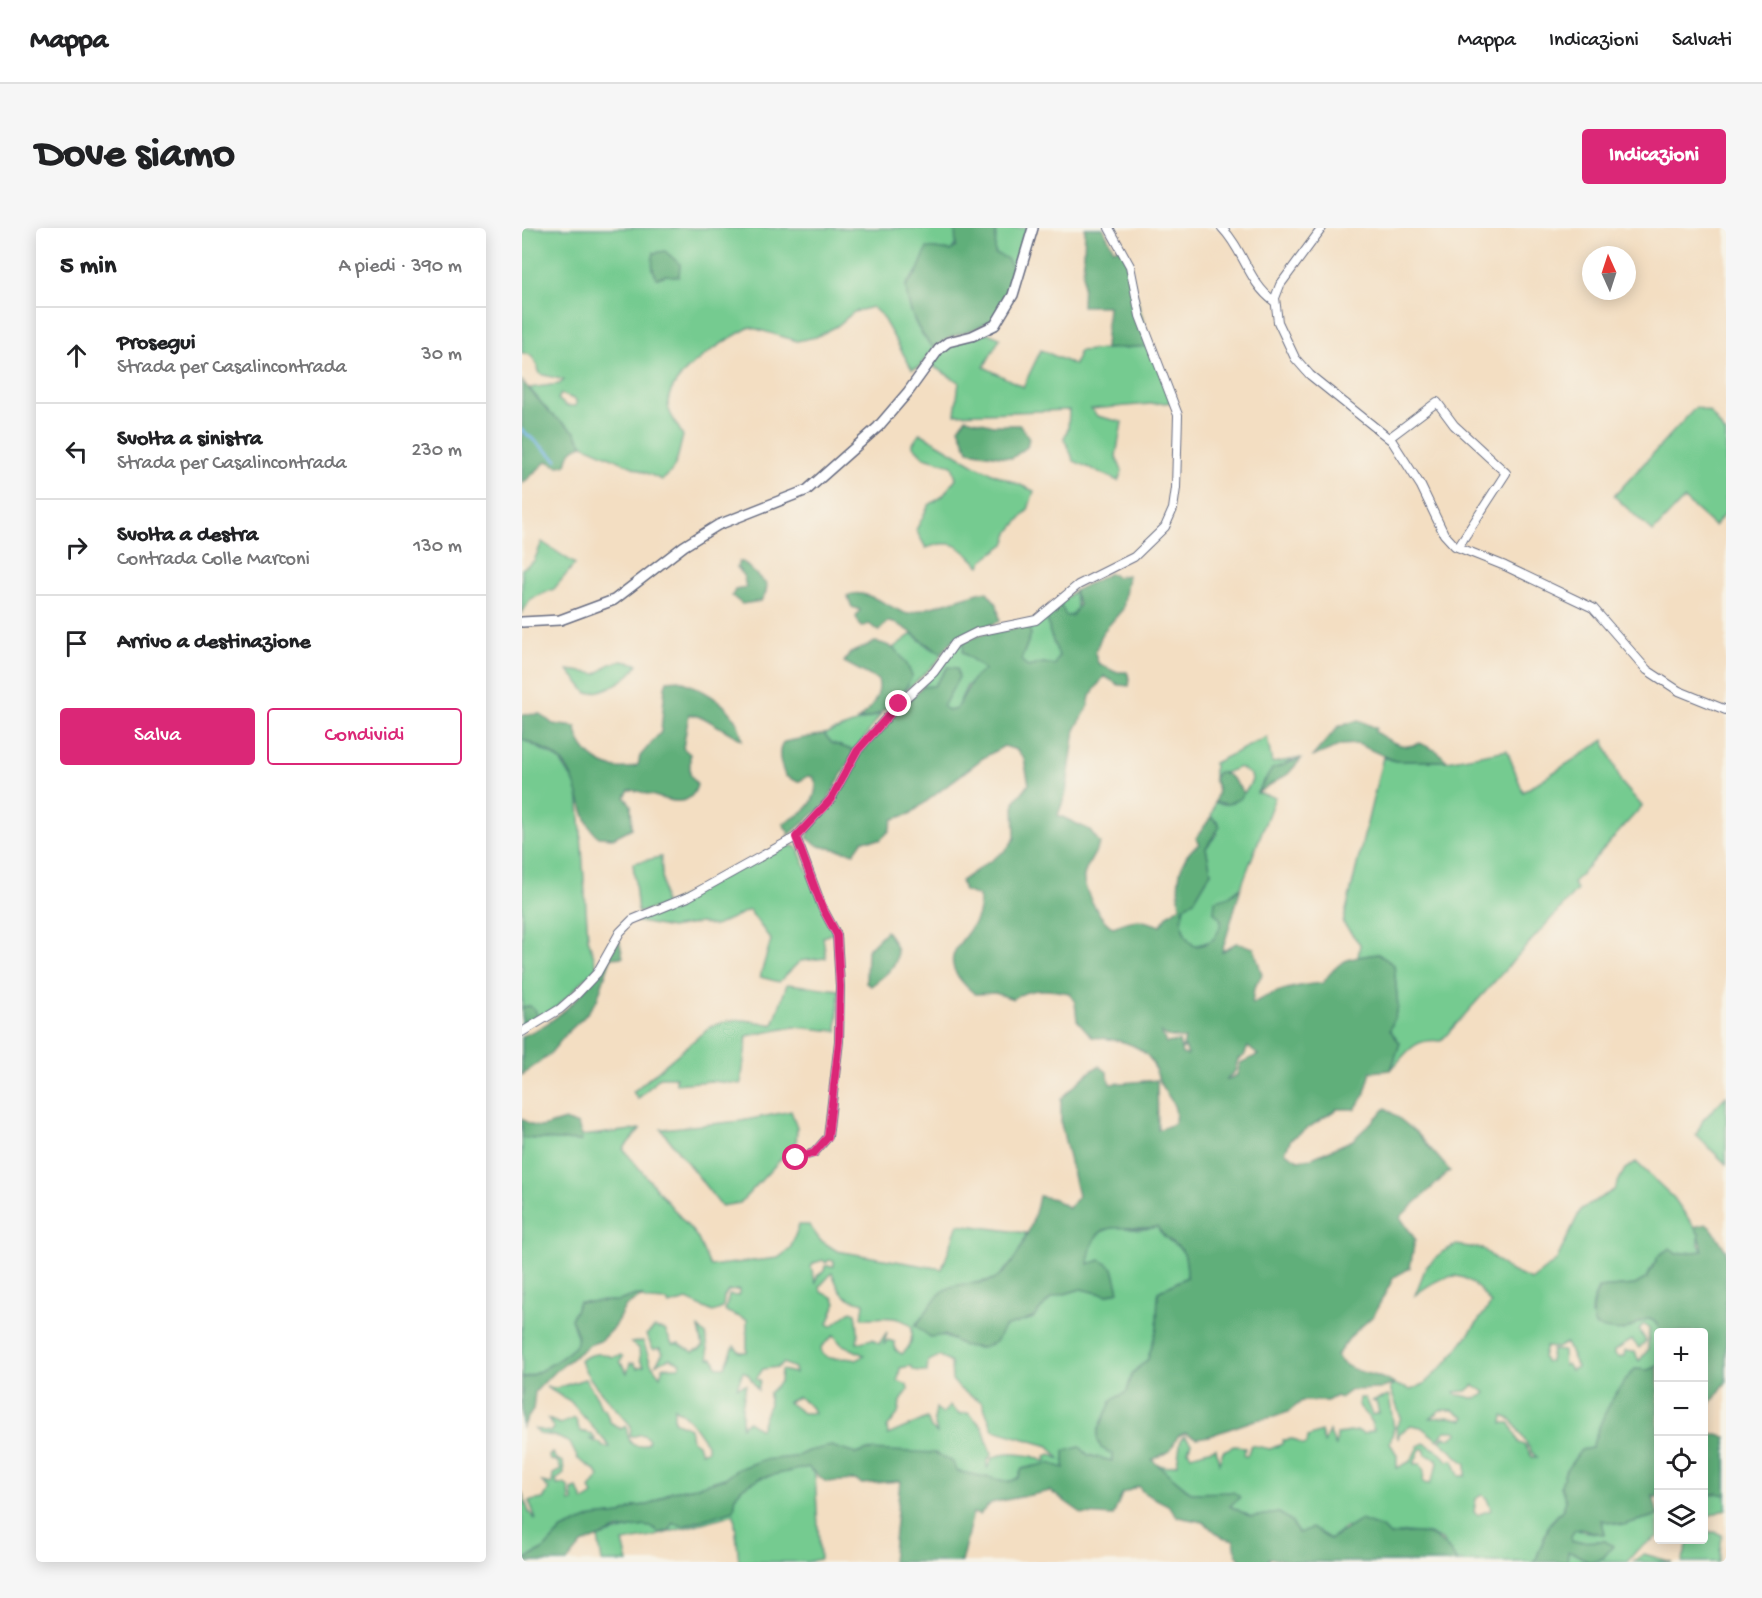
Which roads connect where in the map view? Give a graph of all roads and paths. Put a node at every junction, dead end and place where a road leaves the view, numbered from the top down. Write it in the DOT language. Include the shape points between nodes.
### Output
graph roads {
  1 [pos="1033,228"];
  2 [pos="1109,228"];
  3 [pos="1222,228"];
  4 [pos="1322,228"];
  5 [pos="1275,302"];
  6 [pos="1389,438"];
  7 [pos="1458,547"];
  8 [pos="522,622"];
  9 [pos="1726,710"];
  10 [pos="796,837"];
  11 [pos="522,1032"];
  12 [pos="796,1158"];
  1 -- 8 [label="street" via="1013,295 995,325 939,349 878,427 807,490 718,525 614,600 560,620"];
  2 -- 10 [label="street" via="1130,266 1140,316 1178,415 1176,488 1165,527 1134,557 1078,585 1036,620 977,632 955,643 934,672 857,751 831,799"];
  3 -- 5 [label="street" via="1254,282"];
  4 -- 5 [label="street" via="1280,285"];
  5 -- 6 [label="street" via="1278,322 1295,358 1310,375"];
  6 -- 7 [label="street" via="1421,486 1444,534"];
  6 -- 7 [label="street" via="1437,402 1454,425 1506,473"];
  7 -- 9 [label="street" via="1593,608 1647,670 1679,691"];
  10 -- 11 [label="street" via="688,897 632,920 620,932 597,973 577,994"];
  10 -- 12 [label="street" via="822,907 837,935 840,986 839,1041 828,1137 814,1153"];
}
